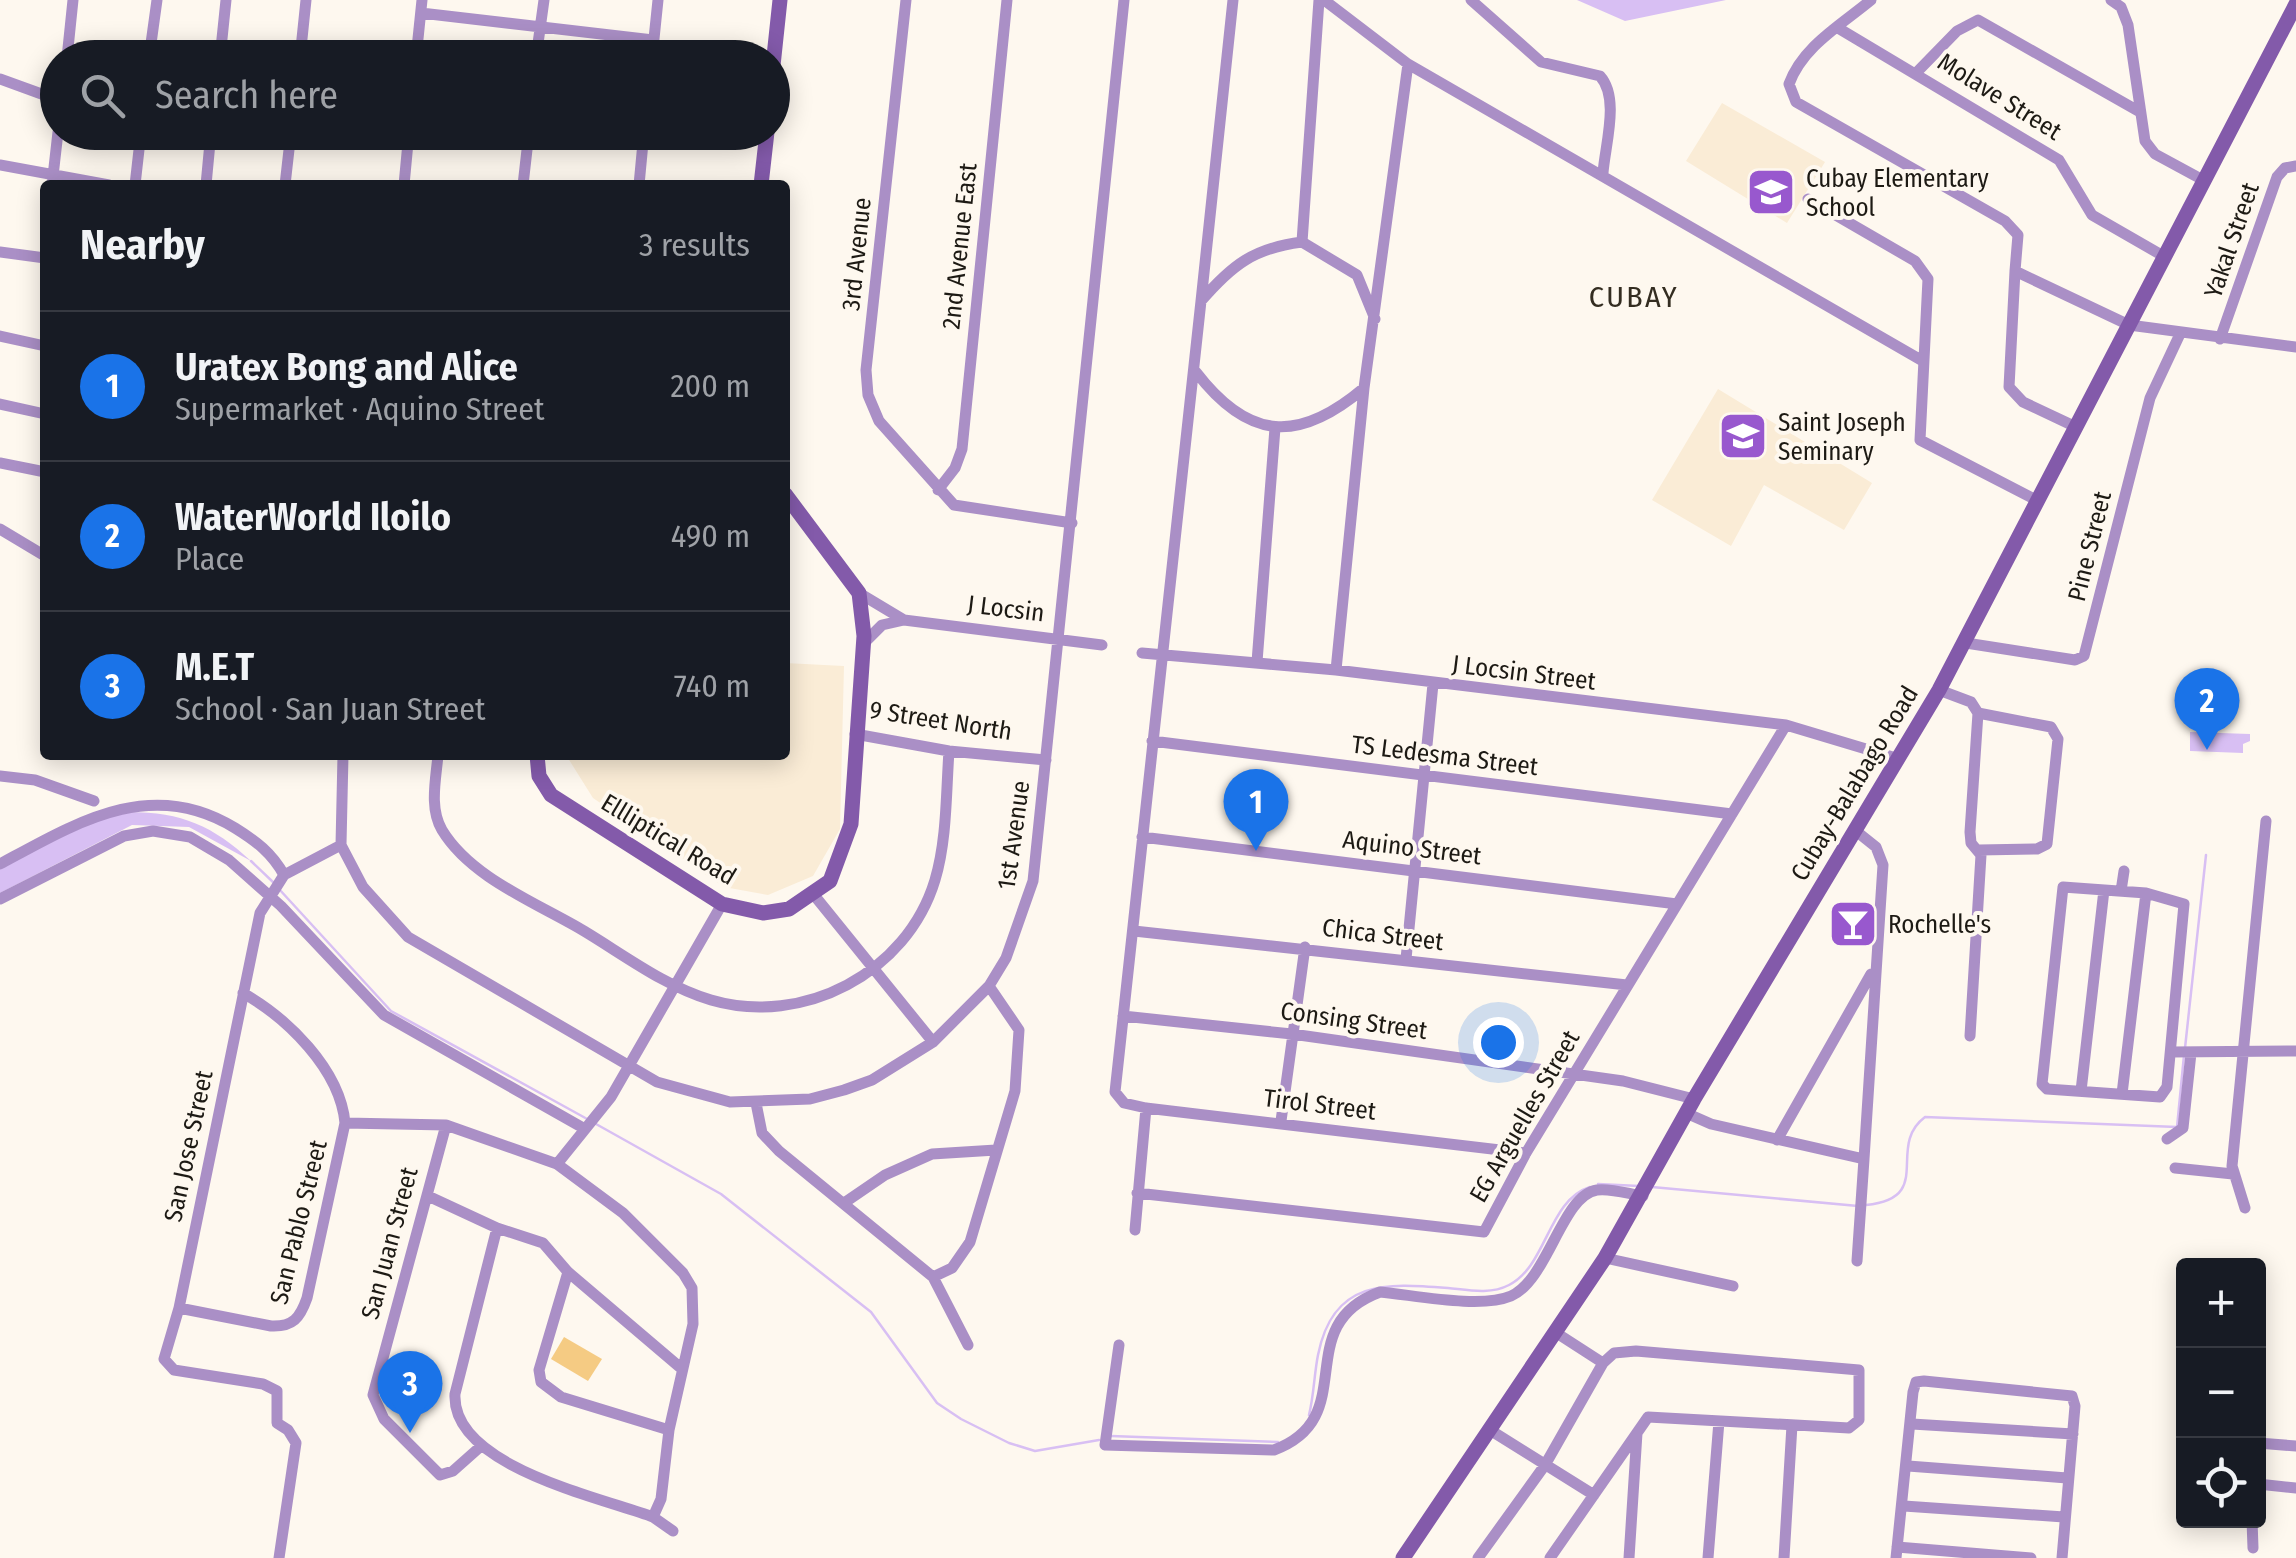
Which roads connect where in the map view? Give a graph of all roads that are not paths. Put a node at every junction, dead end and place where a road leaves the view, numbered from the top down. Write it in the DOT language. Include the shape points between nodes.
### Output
graph roads {
  1 [pos="73,0"];
  2 [pos="157,0"];
  3 [pos="226,0"];
  4 [pos="306,0"];
  5 [pos="544,0"];
  6 [pos="658,0"];
  7 [pos="780,0"];
  8 [pos="906,0"];
  9 [pos="1006,0"];
  10 [pos="1124,0"];
  11 [pos="1233,0"];
  12 [pos="1322,0"];
  13 [pos="1470,0"];
  14 [pos="1871,0"];
  15 [pos="2111,0"];
  16 [pos="2296,4"];
  17 [pos="421,7"];
  18 [pos="1838,28"];
  19 [pos="539,29"];
  20 [pos="69,40"];
  21 [pos="151,40"];
  22 [pos="222,40"];
  23 [pos="302,40"];
  24 [pos="418,40"];
  25 [pos="538,40"];
  26 [pos="653,40"];
  27 [pos="776,40"];
  28 [pos="1408,64"];
  29 [pos="1917,72"];
  30 [pos="0,78"];
  31 [pos="40,93"];
  32 [pos="2140,112"];
  33 [pos="56,150"];
  34 [pos="139,150"];
  35 [pos="210,150"];
  36 [pos="289,150"];
  37 [pos="407,150"];
  38 [pos="527,150"];
  39 [pos="643,150"];
  40 [pos="764,150"];
  41 [pos="0,165"];
  42 [pos="2296,166"];
  43 [pos="1603,173"];
  44 [pos="52,180"];
  45 [pos="136,180"];
  46 [pos="207,180"];
  47 [pos="286,180"];
  48 [pos="404,180"];
  49 [pos="524,180"];
  50 [pos="640,180"];
  51 [pos="761,180"];
  52 [pos="2203,180"];
  53 [pos="1808,199"];
  54 [pos="1302,242"];
  55 [pos="0,252"];
  56 [pos="40,257"];
  57 [pos="2165,257"];
  58 [pos="2015,271"];
  59 [pos="1201,301"];
  60 [pos="1376,319"];
  61 [pos="2128,326"];
  62 [pos="2180,334"];
  63 [pos="0,336"];
  64 [pos="2220,339"];
  65 [pos="40,345"];
  66 [pos="2294,348"];
  67 [pos="1921,360"];
  68 [pos="1196,372"];
  69 [pos="1364,388"];
  70 [pos="0,404"];
  71 [pos="40,413"];
  72 [pos="2076,427"];
  73 [pos="1275,428"];
  74 [pos="0,463"];
  75 [pos="40,471"];
  76 [pos="938,490"];
  77 [pos="790,501"];
  78 [pos="2038,501"];
  79 [pos="1072,523"];
  80 [pos="0,529"];
  81 [pos="40,553"];
  82 [pos="859,593"];
  83 [pos="904,620"];
  84 [pos="1059,640"];
  85 [pos="1966,643"];
  86 [pos="863,644"];
  87 [pos="1102,645"];
  88 [pos="1160,652"];
  89 [pos="1142,653"];
  90 [pos="1257,662"];
  91 [pos="1336,670"];
  92 [pos="1432,684"];
  93 [pos="1940,690"];
  94 [pos="1978,712"];
  95 [pos="1786,725"];
  96 [pos="855,734"];
  97 [pos="1152,741"];
  98 [pos="950,751"];
  99 [pos="1896,758"];
  100 [pos="343,760"];
  101 [pos="438,760"];
  102 [pos="537,760"];
  103 [pos="1046,760"];
  104 [pos="1426,775"];
  105 [pos="0,776"];
  106 [pos="94,801"];
  107 [pos="1732,814"];
  108 [pos="2266,822"];
  109 [pos="1856,830"];
  110 [pos="1142,836"];
  111 [pos="341,845"];
  112 [pos="1979,850"];
  113 [pos="0,864"];
  114 [pos="1416,870"];
  115 [pos="2124,872"];
  116 [pos="275,886"];
  117 [pos="2104,890"];
  118 [pos="2121,890"];
  119 [pos="2146,893"];
  120 [pos="814,894"];
  121 [pos="0,899"];
  122 [pos="722,904"];
  123 [pos="1677,904"];
  124 [pos="246,908"];
  125 [pos="260,912"];
  126 [pos="1134,930"];
  127 [pos="1305,947"];
  128 [pos="1406,959"];
  129 [pos="874,968"];
  130 [pos="1874,969"];
  131 [pos="674,984"];
  132 [pos="1627,985"];
  133 [pos="989,986"];
  134 [pos="243,993"];
  135 [pos="1123,1016"];
  136 [pos="1292,1034"];
  137 [pos="1970,1036"];
  138 [pos="933,1042"];
  139 [pos="2182,1052"];
  140 [pos="2296,1052"];
  141 [pos="2243,1053"];
  142 [pos="628,1067"];
  143 [pos="1574,1074"];
  144 [pos="2081,1091"];
  145 [pos="2122,1094"];
  146 [pos="756,1103"];
  147 [pos="1690,1106"];
  148 [pos="1146,1108"];
  149 [pos="346,1122"];
  150 [pos="1281,1122"];
  151 [pos="446,1125"];
  152 [pos="586,1128"];
  153 [pos="2167,1139"];
  154 [pos="1777,1140"];
  155 [pos="996,1150"];
  156 [pos="1526,1154"];
  157 [pos="1864,1159"];
  158 [pos="557,1164"];
  159 [pos="2175,1168"];
  160 [pos="2233,1174"];
  161 [pos="1648,1186"];
  162 [pos="1137,1193"];
  163 [pos="428,1196"];
  164 [pos="844,1203"];
  165 [pos="2245,1208"];
  166 [pos="497,1228"];
  167 [pos="1134,1230"];
  168 [pos="1605,1258"];
  169 [pos="1858,1261"];
  170 [pos="568,1272"];
  171 [pos="932,1277"];
  172 [pos="1733,1286"];
  173 [pos="180,1308"];
  174 [pos="1555,1332"];
  175 [pos="968,1345"];
  176 [pos="1120,1345"];
  177 [pos="1604,1363"];
  178 [pos="682,1369"];
  179 [pos="1720,1422"];
  180 [pos="1912,1424"];
  181 [pos="1792,1426"];
  182 [pos="669,1430"];
  183 [pos="1490,1430"];
  184 [pos="1637,1432"];
  185 [pos="2073,1434"];
  186 [pos="2266,1444"];
  187 [pos="2296,1446"];
  188 [pos="480,1447"];
  189 [pos="1546,1465"];
  190 [pos="1908,1466"];
  191 [pos="2067,1478"];
  192 [pos="2266,1485"];
  193 [pos="2296,1488"];
  194 [pos="1594,1495"];
  195 [pos="1904,1506"];
  196 [pos="654,1517"];
  197 [pos="2064,1517"];
  198 [pos="2252,1528"];
  199 [pos="673,1531"];
  200 [pos="2253,1548"];
  201 [pos="1896,1552"];
  202 [pos="1554,1555"];
  203 [pos="279,1558"];
  204 [pos="1403,1558"];
  205 [pos="1478,1558"];
  206 [pos="1629,1558"];
  207 [pos="1708,1558"];
  208 [pos="1784,1558"];
  209 [pos="2031,1558"];
  210 [pos="2062,1558"];
  1 -- 20 [label="street"];
  2 -- 21 [label="street"];
  3 -- 22 [label="street"];
  4 -- 23 [label="street"];
  5 -- 19 [label="street"];
  6 -- 26 [label="street"];
  7 -- 27 [label="main road"];
  8 -- 76 [label="street, 3rd Avenue" via="866,370 879,421"];
  9 -- 76 [label="street, 2nd Avenue East" via="962,449"];
  10 -- 79 [label="street, 1st Avenue"];
  11 -- 59 [label="street"];
  12 -- 28 [label="street"];
  12 -- 54 [label="street"];
  13 -- 43 [label="street" via="1541,62 1606,82"];
  14 -- 18 [label="street"];
  15 -- 32 [label="street" via="2128,25"];
  16 -- 52 [label="main road, Cubay-Balabago Road"];
  17 -- 19 [label="street"];
  17 -- 24 [label="street"];
  18 -- 29 [label="street, Molave Street"];
  18 -- 58 [label="street" via="1805,55 1789,84 1796,102 2005,221 2018,235"];
  19 -- 25 [label="street"];
  19 -- 26 [label="street"];
  28 -- 43 [label="street"];
  28 -- 60 [label="street"];
  29 -- 32 [label="street" via="1978,20"];
  29 -- 57 [label="street, Molave Street" via="2059,160 2092,216"];
  30 -- 31 [label="street"];
  32 -- 52 [label="street" via="2149,148"];
  33 -- 44 [label="street"];
  34 -- 45 [label="street"];
  35 -- 46 [label="street"];
  36 -- 47 [label="street"];
  37 -- 48 [label="street"];
  38 -- 49 [label="street"];
  39 -- 50 [label="street"];
  40 -- 51 [label="main road"];
  41 -- 44 [label="street"];
  42 -- 64 [label="street, Yakal Street" via="2277,178"];
  43 -- 67 [label="street"];
  52 -- 57 [label="main road, Cubay-Balabago Road"];
  53 -- 67 [label="street" via="1924,270"];
  54 -- 59 [label="street" via="1232,266"];
  54 -- 60 [label="street" via="1357,275"];
  55 -- 56 [label="street"];
  57 -- 61 [label="main road, Cubay-Balabago Road"];
  58 -- 61 [label="street"];
  58 -- 72 [label="street" via="2008,387"];
  59 -- 68 [label="street"];
  60 -- 69 [label="street"];
  61 -- 62 [label="street"];
  61 -- 72 [label="main road, Cubay-Balabago Road"];
  62 -- 64 [label="street"];
  62 -- 85 [label="street, Pine Street" via="2150,398 2084,656"];
  63 -- 65 [label="street"];
  64 -- 66 [label="street"];
  67 -- 78 [label="street" via="1920,440"];
  68 -- 73 [label="street" via="1233,414"];
  68 -- 88 [label="street"];
  69 -- 73 [label="street" via="1312,422"];
  69 -- 91 [label="street"];
  70 -- 71 [label="street"];
  72 -- 78 [label="main road, Cubay-Balabago Road"];
  73 -- 90 [label="street"];
  74 -- 75 [label="street"];
  76 -- 79 [label="street" via="963,508"];
  77 -- 82 [label="main road"];
  78 -- 85 [label="main road, Cubay-Balabago Road"];
  79 -- 84 [label="street, 1st Avenue"];
  80 -- 81 [label="street"];
  82 -- 83 [label="street, J Locsin"];
  82 -- 86 [label="main road"];
  83 -- 84 [label="street, J Locsin"];
  83 -- 86 [label="street" via="882,625"];
  84 -- 87 [label="street, J Locsin"];
  84 -- 103 [label="street, 1st Avenue"];
  85 -- 93 [label="main road, Cubay-Balabago Road"];
  86 -- 96 [label="main road, 9 Street North"];
  88 -- 89 [label="street, J Locsin Street"];
  88 -- 90 [label="street, J Locsin Street"];
  88 -- 97 [label="street"];
  90 -- 91 [label="street, J Locsin Street"];
  91 -- 92 [label="street, J Locsin Street"];
  92 -- 95 [label="street, J Locsin Street"];
  92 -- 104 [label="street"];
  93 -- 94 [label="street" via="1971,702"];
  93 -- 99 [label="main road, Cubay-Balabago Road"];
  94 -- 112 [label="street" via="1970,832"];
  94 -- 112 [label="street" via="2058,732 2047,844"];
  95 -- 99 [label="street, J Locsin Street"];
  95 -- 107 [label="street, EG Arguelles Street"];
  96 -- 98 [label="street, 9 Street North"];
  96 -- 120 [label="main road" via="851,824 840,864"];
  97 -- 104 [label="street, TS Ledesma Street"];
  97 -- 110 [label="street"];
  98 -- 103 [label="street, 9 Street North"];
  98 -- 129 [label="street" via="934,884 916,923"];
  99 -- 109 [label="main road, Cubay-Balabago Road"];
  100 -- 111 [label="street"];
  101 -- 131 [label="street" via="434,804 456,848 480,870"];
  102 -- 122 [label="main road, Ellliptical Road" via="552,795"];
  103 -- 133 [label="street, 1st Avenue" via="1033,881"];
  104 -- 107 [label="street, TS Ledesma Street"];
  104 -- 114 [label="street"];
  105 -- 106 [label="street"];
  107 -- 123 [label="street, EG Arguelles Street"];
  108 -- 141 [label="street"];
  109 -- 130 [label="street" via="1883,865"];
  109 -- 147 [label="main road, Cubay-Balabago Road"];
  110 -- 114 [label="street, Aquino Street"];
  110 -- 126 [label="street"];
  111 -- 116 [label="street"];
  111 -- 142 [label="street, 1st Avenue" via="382,912 428,952"];
  112 -- 137 [label="street"];
  113 -- 116 [label="street" via="90,816 183,804 273,855"];
  114 -- 123 [label="street, Aquino Street"];
  114 -- 128 [label="street"];
  115 -- 118 [label="street"];
  116 -- 121 [label="street" via="190,837 152,831 96,848"];
  116 -- 125 [label="street, San Jose Street"];
  116 -- 152 [label="street" via="384,1015"];
  117 -- 118 [label="street"];
  117 -- 144 [label="street"];
  117 -- 144 [label="street" via="2066,886 2059,898 2041,1076 2046,1090"];
  118 -- 119 [label="street"];
  119 -- 139 [label="street" via="2181,900 2185,908"];
  119 -- 145 [label="street"];
  120 -- 122 [label="main road, Ellliptical Road" via="789,909 763,913"];
  120 -- 129 [label="street"];
  122 -- 131 [label="street"];
  123 -- 132 [label="street, EG Arguelles Street"];
  124 -- 125 [label="street"];
  125 -- 134 [label="street, San Jose Street"];
  126 -- 127 [label="street, Chica Street"];
  126 -- 135 [label="street"];
  127 -- 128 [label="street, Chica Street"];
  127 -- 136 [label="street"];
  128 -- 132 [label="street, Chica Street"];
  129 -- 131 [label="street" via="822,997 770,1008 744,1008"];
  129 -- 138 [label="street"];
  130 -- 154 [label="street"];
  130 -- 157 [label="street"];
  131 -- 142 [label="street"];
  132 -- 143 [label="street, EG Arguelles Street"];
  133 -- 138 [label="street, 1st Avenue"];
  133 -- 155 [label="street" via="1014,1020 1020,1042 1007,1130"];
  134 -- 149 [label="street" via="295,1033 336,1090"];
  134 -- 173 [label="street, San Jose Street"];
  135 -- 136 [label="street, Consing Street"];
  135 -- 148 [label="street, Tirol Street" via="1115,1092 1124,1103"];
  136 -- 143 [label="street, Consing Street"];
  136 -- 150 [label="street"];
  138 -- 146 [label="street, 1st Avenue" via="844,1090"];
  139 -- 141 [label="street"];
  139 -- 145 [label="street" via="2163,1096"];
  139 -- 153 [label="street" via="2183,1128"];
  140 -- 141 [label="street"];
  141 -- 160 [label="street"];
  142 -- 146 [label="street, 1st Avenue" via="706,1096"];
  142 -- 152 [label="street"];
  143 -- 147 [label="street, Consing Street" via="1656,1087"];
  143 -- 156 [label="street, EG Arguelles Street"];
  144 -- 145 [label="street"];
  146 -- 164 [label="street" via="762,1133"];
  147 -- 154 [label="street, Consing Street"];
  147 -- 161 [label="main road, Cubay-Balabago Road"];
  148 -- 150 [label="street, Tirol Street"];
  148 -- 162 [label="street"];
  149 -- 151 [label="street"];
  149 -- 173 [label="street, San Pablo Street" via="307,1298 296,1320 285,1326"];
  150 -- 156 [label="street, Tirol Street"];
  151 -- 158 [label="street"];
  151 -- 163 [label="street, San Juan Street"];
  152 -- 158 [label="street"];
  154 -- 157 [label="street, Consing Street"];
  155 -- 164 [label="street" via="932,1154"];
  155 -- 171 [label="street" via="970,1242 952,1268"];
  156 -- 162 [label="street, EG Arguelles Street" via="1479,1234"];
  157 -- 169 [label="street"];
  158 -- 178 [label="street" via="623,1213 683,1273 694,1305"];
  159 -- 160 [label="street"];
  160 -- 165 [label="street"];
  161 -- 168 [label="main road, Cubay-Balabago Road"];
  161 -- 176 [label="street" via="1598,1189 1583,1197 1533,1277 1510,1296 1380,1292 1363,1298 1332,1334 1317,1420 1286,1445 1264,1451 1106,1445"];
  162 -- 167 [label="street"];
  163 -- 166 [label="street"];
  163 -- 188 [label="street, San Juan Street" via="373,1395 384,1419 440,1476"];
  164 -- 171 [label="street"];
  166 -- 170 [label="street" via="542,1242"];
  166 -- 188 [label="street" via="456,1394 459,1421"];
  168 -- 172 [label="street"];
  168 -- 174 [label="main road, Cubay-Balabago Road"];
  170 -- 178 [label="street"];
  170 -- 182 [label="street" via="541,1382 561,1396"];
  171 -- 175 [label="street"];
  173 -- 203 [label="street, San Jose Street" via="164,1359 168,1366 278,1391 277,1423 296,1444"];
  174 -- 177 [label="street"];
  174 -- 183 [label="main road, Cubay-Balabago Road"];
  177 -- 181 [label="street" via="1614,1353 1636,1351 1859,1370 1855,1425"];
  177 -- 189 [label="street"];
  178 -- 182 [label="street"];
  179 -- 181 [label="street"];
  179 -- 184 [label="street" via="1656,1415"];
  179 -- 207 [label="street"];
  180 -- 185 [label="street"];
  180 -- 185 [label="street" via="1914,1386 1924,1380 2069,1394"];
  180 -- 190 [label="street"];
  181 -- 208 [label="street"];
  182 -- 196 [label="street"];
  183 -- 189 [label="street"];
  183 -- 204 [label="main road, Cubay-Balabago Road"];
  184 -- 194 [label="street"];
  184 -- 206 [label="street"];
  185 -- 191 [label="street"];
  186 -- 187 [label="street"];
  188 -- 196 [label="street" via="512,1466"];
  189 -- 194 [label="street"];
  189 -- 205 [label="street"];
  190 -- 191 [label="street"];
  190 -- 195 [label="street"];
  191 -- 197 [label="street"];
  192 -- 193 [label="street"];
  194 -- 202 [label="street"];
  195 -- 197 [label="street"];
  195 -- 201 [label="street"];
  196 -- 199 [label="street"];
  197 -- 210 [label="street"];
  198 -- 200 [label="street"];
  201 -- 209 [label="street"];
}
